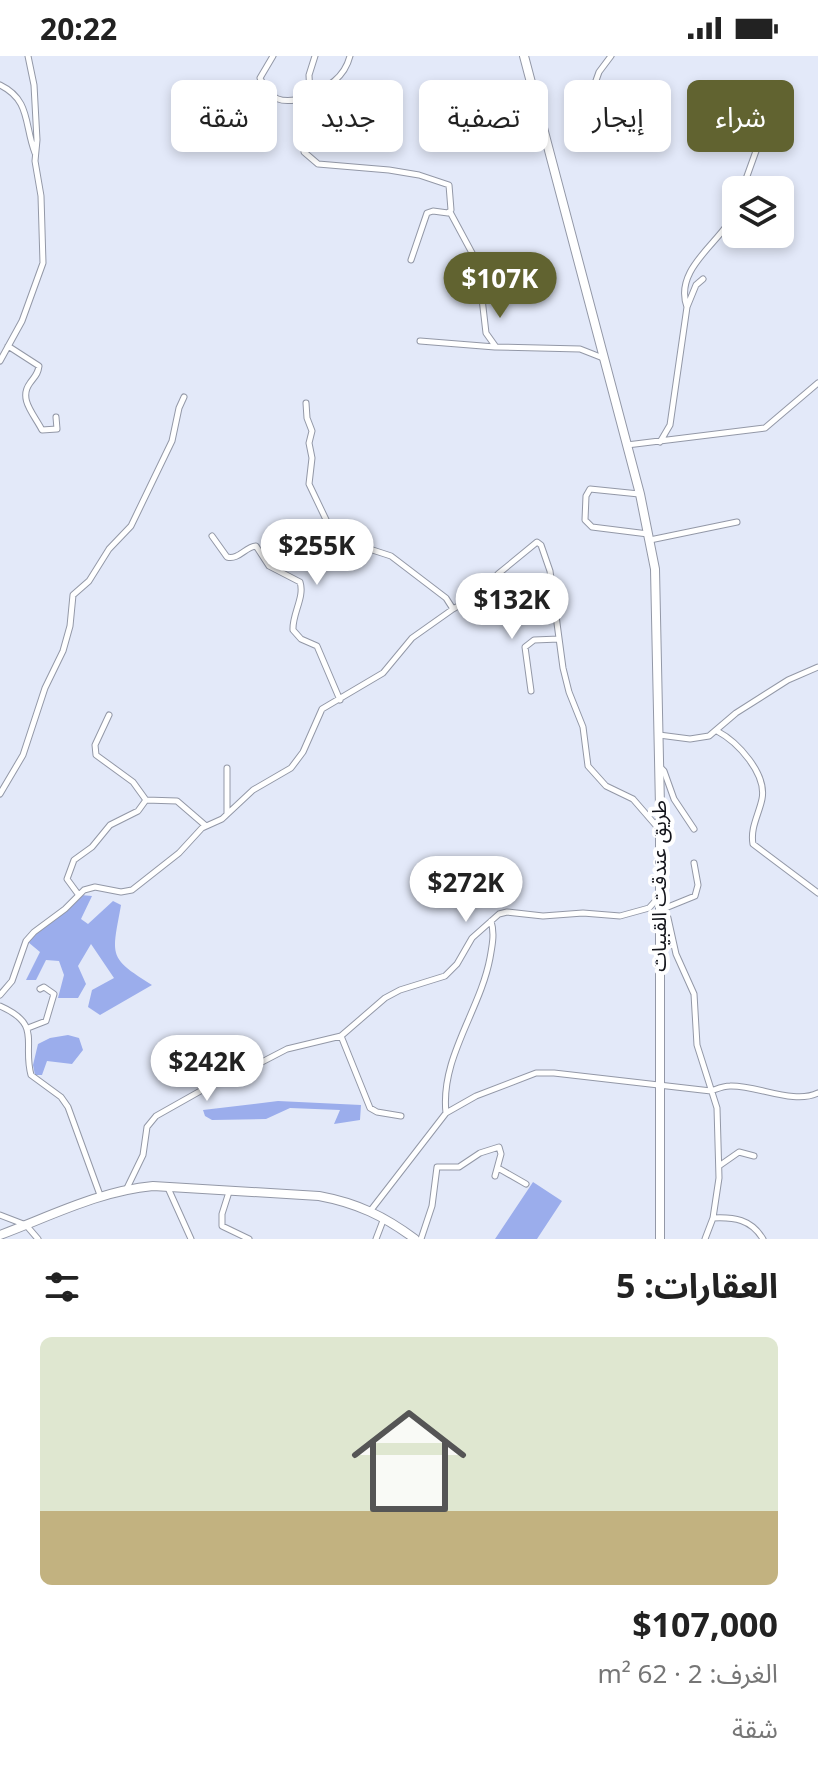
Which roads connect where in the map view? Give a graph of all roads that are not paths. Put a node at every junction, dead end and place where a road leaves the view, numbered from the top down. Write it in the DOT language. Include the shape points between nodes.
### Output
graph roads {
  1 [pos="28,56"];
  2 [pos="273,56"];
  3 [pos="315,56"];
  4 [pos="350,56"];
  5 [pos="524,56"];
  6 [pos="611,56"];
  7 [pos="309,80"];
  8 [pos="336,80"];
  9 [pos="596,80"];
  10 [pos="0,85"];
  11 [pos="293,100"];
  12 [pos="306,152"];
  13 [pos="756,152"];
  14 [pos="36,154"];
  15 [pos="747,176"];
  16 [pos="450,212"];
  17 [pos="722,231"];
  18 [pos="411,260"];
  19 [pos="703,279"];
  20 [pos="687,307"];
  21 [pos="420,341"];
  22 [pos="8,346"];
  23 [pos="496,347"];
  24 [pos="604,358"];
  25 [pos="0,361"];
  26 [pos="818,383"];
  27 [pos="184,397"];
  28 [pos="306,403"];
  29 [pos="56,417"];
  30 [pos="660,442"];
  31 [pos="627,445"];
  32 [pos="640,494"];
  33 [pos="737,522"];
  34 [pos="212,536"];
  35 [pos="650,537"];
  36 [pos="453,609"];
  37 [pos="559,639"];
  38 [pos="818,667"];
  39 [pos="531,691"];
  40 [pos="340,700"];
  41 [pos="109,715"];
  42 [pos="717,731"];
  43 [pos="658,735"];
  44 [pos="658,766"];
  45 [pos="227,768"];
  46 [pos="0,794"];
  47 [pos="146,800"];
  48 [pos="227,815"];
  49 [pos="206,826"];
  50 [pos="694,829"];
  51 [pos="660,830"];
  52 [pos="694,863"];
  53 [pos="818,893"];
  54 [pos="78,894"];
  55 [pos="660,903"];
  56 [pos="491,921"];
  57 [pos="40,989"];
  58 [pos="0,995"];
  59 [pos="0,1006"];
  60 [pos="28,1028"];
  61 [pos="341,1036"];
  62 [pos="659,1084"];
  63 [pos="711,1091"];
  64 [pos="818,1093"];
  65 [pos="446,1113"];
  66 [pos="401,1116"];
  67 [pos="754,1156"];
  68 [pos="719,1166"];
  69 [pos="498,1168"];
  70 [pos="495,1176"];
  71 [pos="526,1184"];
  72 [pos="168,1187"];
  73 [pos="127,1188"];
  74 [pos="229,1191"];
  75 [pos="100,1195"];
  76 [pos="371,1210"];
  77 [pos="0,1215"];
  78 [pos="384,1217"];
  79 [pos="713,1218"];
  80 [pos="26,1225"];
  81 [pos="0,1235"];
  82 [pos="38,1239"];
  83 [pos="191,1239"];
  84 [pos="249,1239"];
  85 [pos="376,1239"];
  86 [pos="418,1239"];
  87 [pos="660,1239"];
  88 [pos="705,1239"];
  89 [pos="763,1239"];
  1 -- 14 [label="street"];
  2 -- 11 [label="street" via="260,78 281,102"];
  3 -- 7 [label="street"];
  4 -- 8 [label="street"];
  5 -- 24 [label="main road, طريق عندقت القبيات"];
  6 -- 9 [label="street"];
  10 -- 14 [label="street" via="21,100"];
  12 -- 16 [label="street" via="310,160 326,166 389,170 445,182 451,190"];
  13 -- 15 [label="street"];
  14 -- 22 [label="street" via="42,269"];
  16 -- 18 [label="street" via="427,213"];
  16 -- 23 [label="street" via="478,264 486,333"];
  17 -- 20 [label="street" via="687,280"];
  19 -- 20 [label="street"];
  20 -- 30 [label="street" via="670,425"];
  21 -- 23 [label="street"];
  22 -- 25 [label="street"];
  22 -- 29 [label="street" via="39,366 24,399 42,430 57,429"];
  23 -- 24 [label="street" via="580,349"];
  24 -- 31 [label="main road, طريق عندقت القبيات"];
  26 -- 30 [label="street" via="765,428"];
  27 -- 46 [label="street" via="174,435 131,526 73,595 63,651 23,755"];
  28 -- 36 [label="street" via="312,431 309,484 330,528 345,541 391,556"];
  30 -- 31 [label="street"];
  31 -- 32 [label="main road, طريق عندقت القبيات"];
  32 -- 35 [label="main road, طريق عندقت القبيات"];
  32 -- 35 [label="street" via="590,489 585,520 592,527"];
  33 -- 35 [label="street"];
  34 -- 40 [label="street" via="227,557 256,546 269,566 300,582 293,630 317,646"];
  35 -- 43 [label="main road, طريق عندقت القبيات"];
  36 -- 37 [label="street" via="480,594 538,542 550,571"];
  36 -- 40 [label="street" via="410,641 388,669"];
  37 -- 39 [label="street" via="534,640 525,647"];
  37 -- 51 [label="street" via="588,766 606,786 633,799"];
  38 -- 42 [label="street" via="788,680"];
  40 -- 48 [label="street" via="320,711 294,766 253,790"];
  41 -- 47 [label="street" via="94,752 133,782"];
  42 -- 43 [label="street" via="700,739"];
  42 -- 53 [label="street" via="741,750 761,784 753,844"];
  43 -- 44 [label="main road, طريق عندقت القبيات"];
  44 -- 50 [label="street"];
  44 -- 51 [label="main road, طريق عندقت القبيات"];
  45 -- 48 [label="street"];
  47 -- 49 [label="street" via="177,801"];
  47 -- 54 [label="street" via="74,860 67,879"];
  48 -- 49 [label="street"];
  49 -- 54 [label="street" via="132,890 95,887"];
  51 -- 55 [label="main road, طريق عندقت القبيات"];
  52 -- 55 [label="street" via="695,896"];
  54 -- 58 [label="street" via="28,938 12,981"];
  55 -- 56 [label="street" via="620,916 507,912"];
  55 -- 62 [label="main road, طريق عندقت القبيات"];
  55 -- 63 [label="street" via="694,994 697,1045"];
  56 -- 61 [label="street" via="445,976 385,998"];
  56 -- 65 [label="street" via="494,933 486,977 451,1067"];
  57 -- 60 [label="street" via="54,994 46,1021"];
  59 -- 60 [label="street"];
  60 -- 75 [label="street" via="31,1075 68,1107"];
  61 -- 66 [label="street" via="370,1108"];
  61 -- 73 [label="street" via="287,1049 156,1116 147,1127 143,1155"];
  62 -- 63 [label="street"];
  62 -- 65 [label="street" via="536,1073"];
  62 -- 87 [label="main road, طريق عندقت القبيات"];
  63 -- 64 [label="street" via="727,1086 799,1098"];
  63 -- 68 [label="street" via="717,1108"];
  65 -- 76 [label="street"];
  67 -- 68 [label="street" via="740,1151"];
  68 -- 79 [label="street"];
  69 -- 70 [label="street"];
  69 -- 71 [label="street"];
  69 -- 86 [label="street" via="501,1151 496,1147 459,1167 437,1167 432,1206"];
  72 -- 73 [label="main road"];
  72 -- 74 [label="main road"];
  72 -- 83 [label="street"];
  73 -- 75 [label="main road"];
  74 -- 76 [label="main road" via="319,1196"];
  74 -- 84 [label="street" via="222,1226"];
  75 -- 80 [label="main road"];
  76 -- 78 [label="main road"];
  77 -- 80 [label="street"];
  78 -- 85 [label="street"];
  78 -- 86 [label="main road"];
  79 -- 88 [label="street"];
  79 -- 89 [label="street" via="743,1221"];
  80 -- 81 [label="main road"];
  80 -- 82 [label="street"];
}
